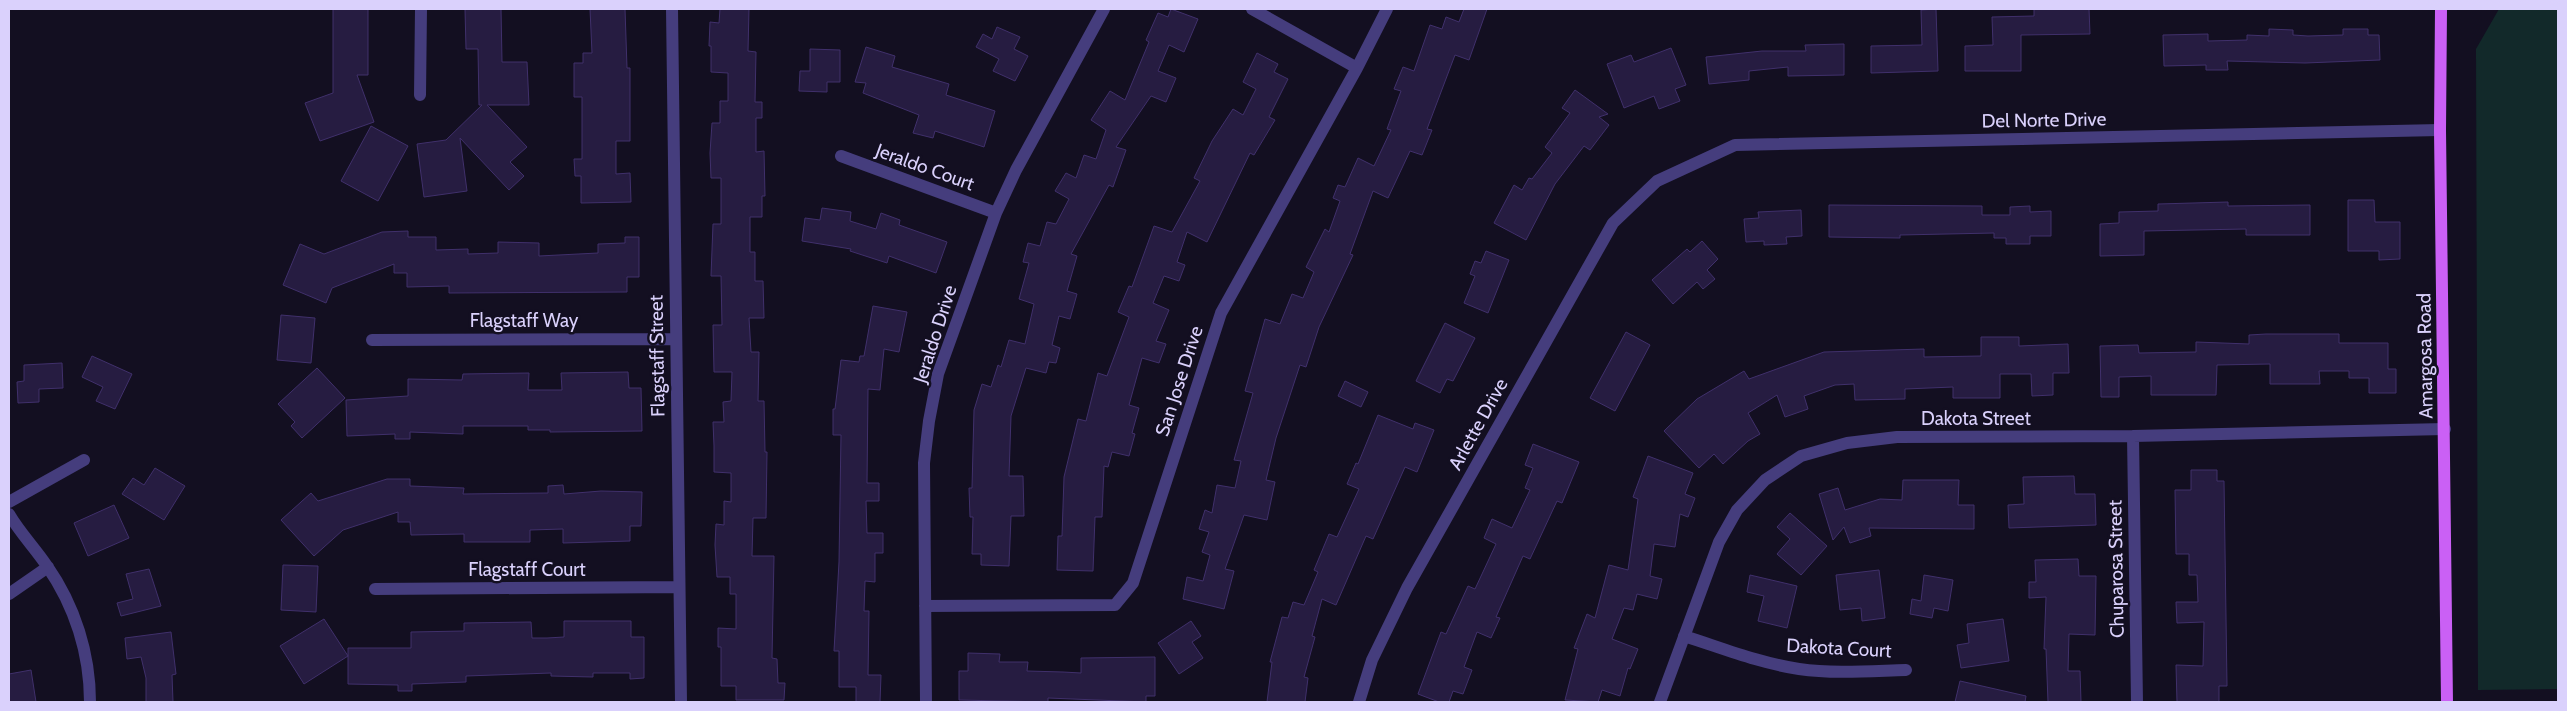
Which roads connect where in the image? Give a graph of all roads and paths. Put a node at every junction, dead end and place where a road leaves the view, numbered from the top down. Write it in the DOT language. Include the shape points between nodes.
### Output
graph roads {
  1 [pos="420,9"];
  2 [pos="672,9"];
  3 [pos="1104,9"];
  4 [pos="1252,9"];
  5 [pos="1387,9"];
  6 [pos="2441,9"];
  7 [pos="1357,68"];
  8 [pos="420,95"];
  9 [pos="2440,130"];
  10 [pos="841,156"];
  11 [pos="1657,181"];
  12 [pos="996,213"];
  13 [pos="676,339"];
  14 [pos="372,340"];
  15 [pos="2445,429"];
  16 [pos="2133,436"];
  17 [pos="84,460"];
  18 [pos="9,502"];
  19 [pos="9,514"];
  20 [pos="48,567"];
  21 [pos="679,587"];
  22 [pos="375,589"];
  23 [pos="9,594"];
  24 [pos="925,606"];
  25 [pos="1684,636"];
  26 [pos="1906,670"];
  27 [pos="90,702"];
  28 [pos="680,702"];
  29 [pos="926,702"];
  30 [pos="1359,702"];
  31 [pos="1660,702"];
  32 [pos="2137,702"];
  33 [pos="2447,702"];
  1 -- 8 [label="street"];
  2 -- 13 [label="street, Flagstaff Street"];
  3 -- 12 [label="street, Jeraldo Drive"];
  4 -- 7 [label="street"];
  5 -- 7 [label="street, San Jose Drive"];
  6 -- 9 [label="main road, Amargosa Road"];
  7 -- 24 [label="street, San Jose Drive" via="1221,313 1133,584 1115,604"];
  9 -- 11 [label="street, Del Norte Drive" via="1735,145"];
  9 -- 15 [label="main road, Amargosa Road"];
  10 -- 12 [label="street, Jeraldo Court"];
  11 -- 30 [label="street, Arlette Drive" via="1613,223 1407,588 1372,660"];
  12 -- 24 [label="street, Jeraldo Drive" via="938,374 929,421 924,462"];
  13 -- 14 [label="street, Flagstaff Way"];
  13 -- 21 [label="street, Flagstaff Street"];
  15 -- 16 [label="street, Dakota Street"];
  15 -- 33 [label="main road, Amargosa Road"];
  16 -- 25 [label="street, Dakota Street" via="1897,437 1846,443 1801,456 1765,480 1737,510 1719,542"];
  16 -- 32 [label="street, Chuparosa Street"];
  17 -- 18 [label="street"];
  19 -- 20 [label="street"];
  20 -- 23 [label="street"];
  20 -- 27 [label="street" via="77,622 90,676"];
  21 -- 22 [label="street, Flagstaff Court"];
  21 -- 28 [label="street, Flagstaff Street"];
  24 -- 29 [label="street, Jeraldo Drive"];
  25 -- 26 [label="street, Dakota Court" via="1748,657 1799,669"];
  25 -- 31 [label="street, Dakota Street"];
}
